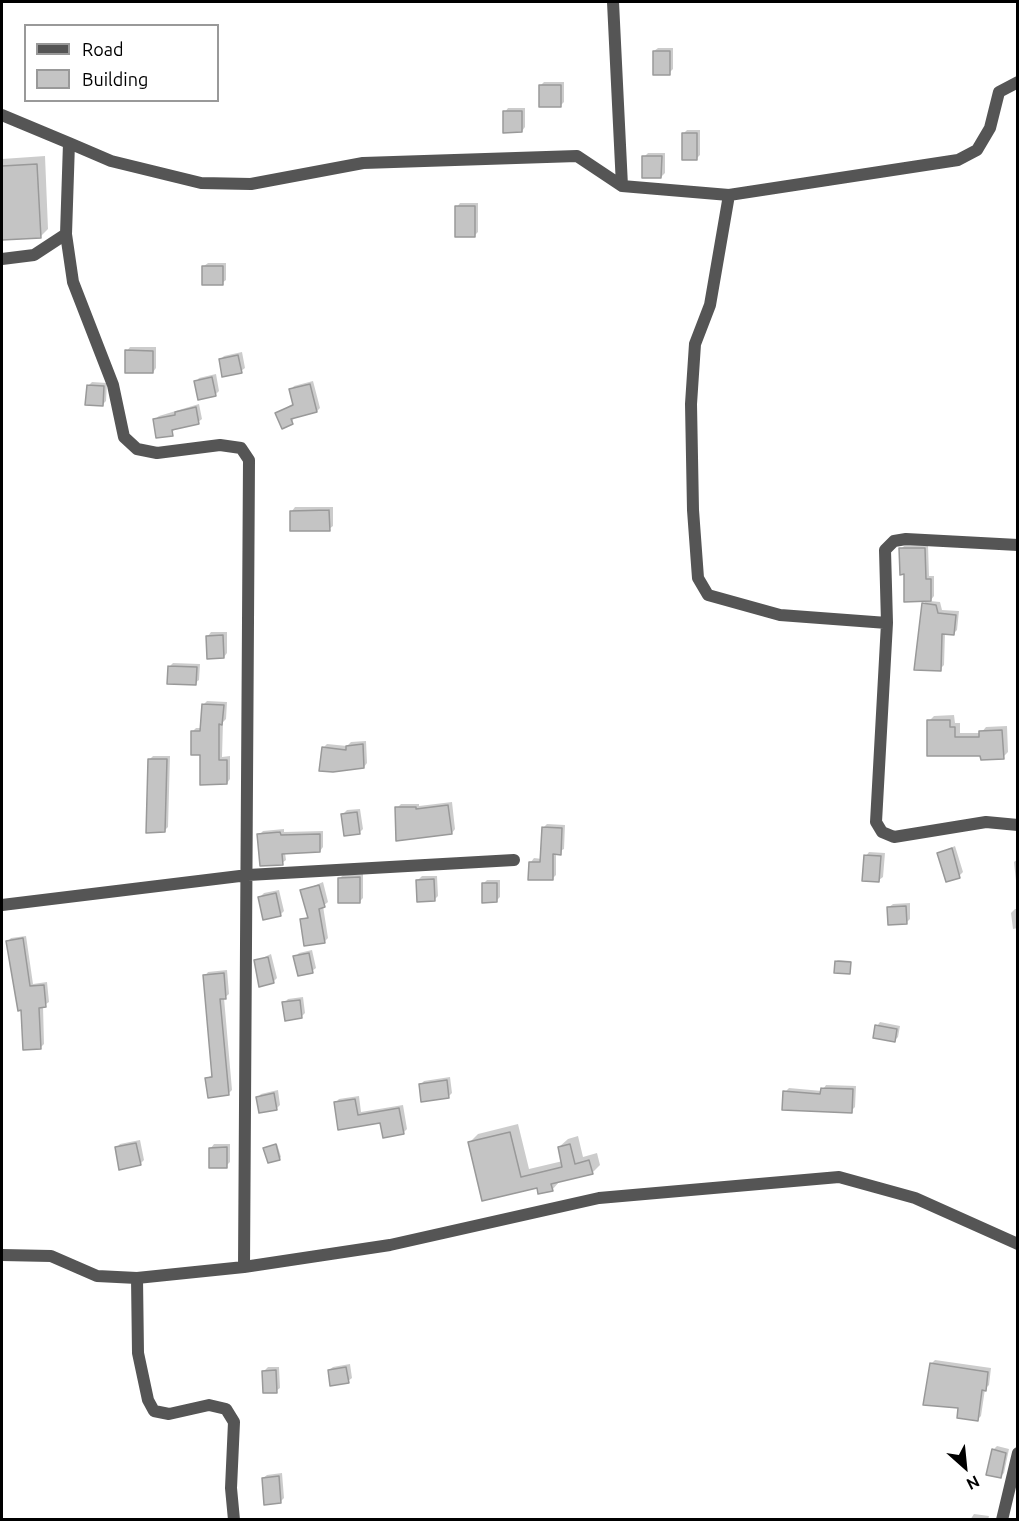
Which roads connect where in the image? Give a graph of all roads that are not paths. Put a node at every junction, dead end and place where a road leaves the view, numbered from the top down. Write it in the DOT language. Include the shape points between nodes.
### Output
graph roads {
  1 [pos="613,2"];
  2 [pos="1017,82"];
  3 [pos="2,115"];
  4 [pos="69,143"];
  5 [pos="622,186"];
  6 [pos="729,195"];
  7 [pos="66,234"];
  8 [pos="2,259"];
  9 [pos="1017,545"];
  10 [pos="887,623"];
  11 [pos="1017,825"];
  12 [pos="514,860"];
  13 [pos="248,875"];
  14 [pos="2,905"];
  15 [pos="1017,1244"];
  16 [pos="2,1255"];
  17 [pos="244,1267"];
  18 [pos="137,1278"];
  19 [pos="1017,1453"];
  20 [pos="234,1520"];
  21 [pos="1002,1520"];
  1 -- 5 [label="street"];
  2 -- 6 [label="street" via="999,92 990,128 977,150 958,160"];
  3 -- 4 [label="street"];
  4 -- 5 [label="street" via="111,161 201,183 251,184 363,163 577,156"];
  4 -- 7 [label="street"];
  5 -- 6 [label="street"];
  6 -- 10 [label="street" via="710,304 694,345 691,416 698,578 708,595 780,615"];
  7 -- 8 [label="street" via="34,255"];
  7 -- 13 [label="street" via="73,282 113,385 124,436 137,449 157,453 220,445 240,448 249,460"];
  9 -- 10 [label="street" via="906,539 894,542 885,550"];
  10 -- 11 [label="street" via="876,822 882,832 894,837 986,822"];
  12 -- 13 [label="street"];
  13 -- 14 [label="street"];
  13 -- 17 [label="street"];
  15 -- 17 [label="street" via="915,1198 839,1177 599,1198 390,1245"];
  16 -- 18 [label="street" via="51,1257 97,1276"];
  17 -- 18 [label="street"];
  18 -- 20 [label="street" via="138,1353 154,1411 169,1414 209,1405 226,1409 234,1422"];
  19 -- 21 [label="street"];
}
